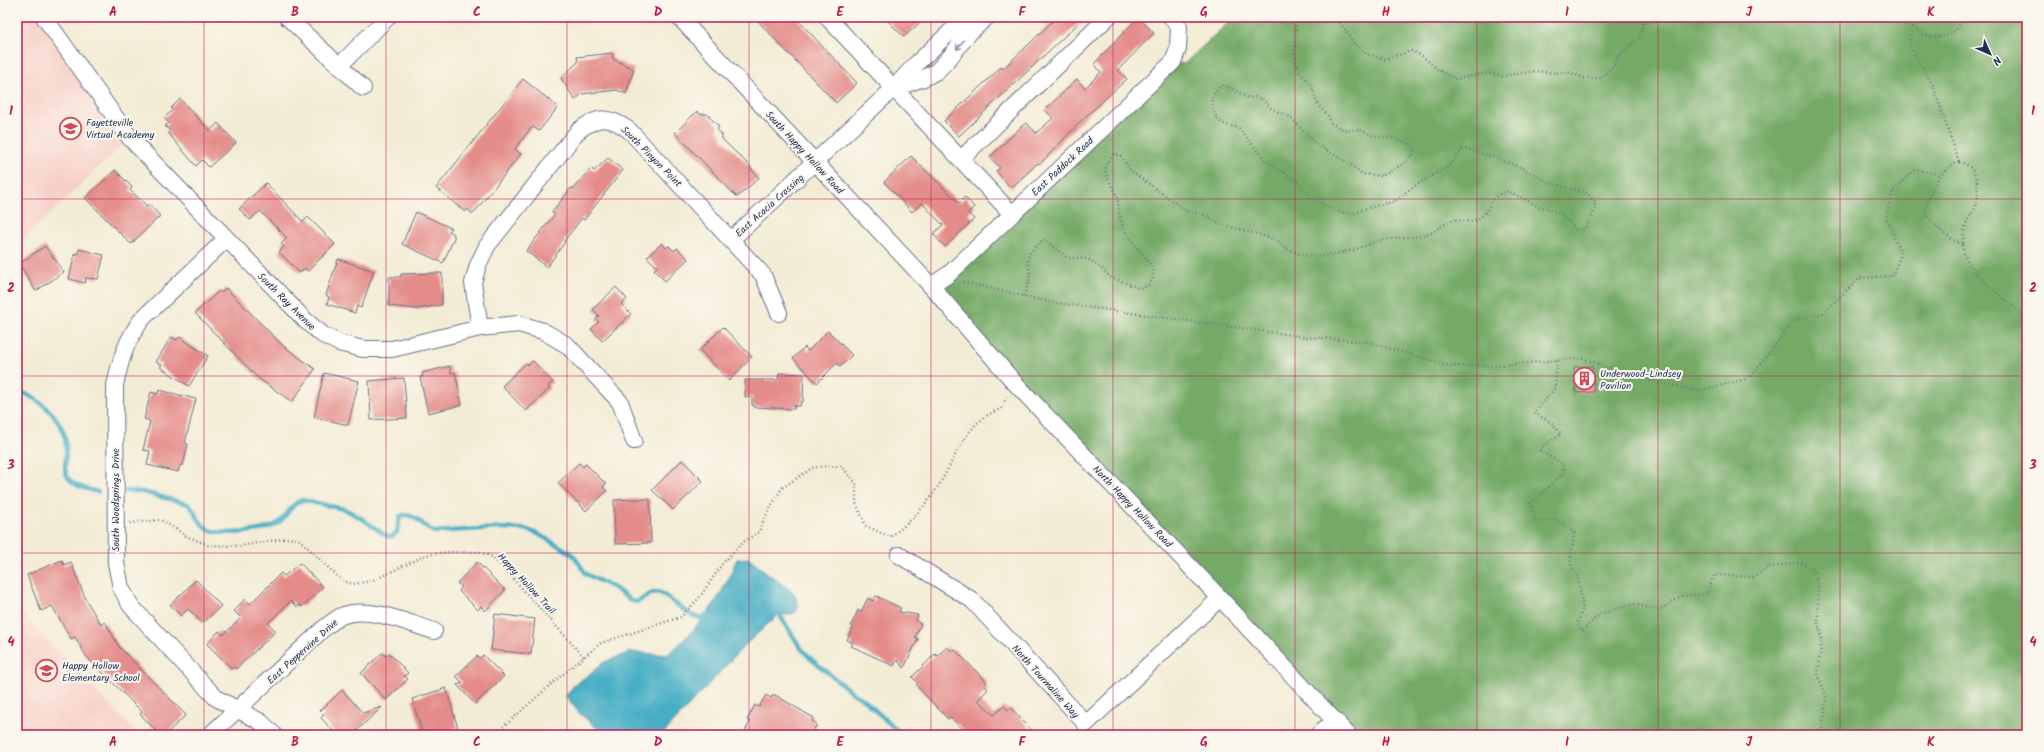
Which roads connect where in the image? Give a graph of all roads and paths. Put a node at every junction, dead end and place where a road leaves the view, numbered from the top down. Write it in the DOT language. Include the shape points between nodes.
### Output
graph roads {
  1 [pos="44,17"];
  2 [pos="287,17"];
  3 [pos="388,17"];
  4 [pos="679,17"];
  5 [pos="828,17"];
  6 [pos="966,17"];
  7 [pos="987,17"];
  8 [pos="1108,17"];
  9 [pos="1171,17"];
  10 [pos="1296,17"];
  11 [pos="1334,17"];
  12 [pos="1644,17"];
  13 [pos="1906,17"];
  14 [pos="1965,17"];
  15 [pos="1912,26"];
  16 [pos="339,66"];
  17 [pos="363,88"];
  18 [pos="894,88"];
  19 [pos="960,159"];
  20 [pos="1959,162"];
  21 [pos="815,163"];
  22 [pos="1940,175"];
  23 [pos="1012,214"];
  24 [pos="226,239"];
  25 [pos="732,239"];
  26 [pos="1963,245"];
  27 [pos="949,274"];
  28 [pos="931,286"];
  29 [pos="1024,296"];
  30 [pos="779,313"];
  31 [pos="2027,317"];
  32 [pos="480,328"];
  33 [pos="1556,361"];
  34 [pos="1014,382"];
  35 [pos="634,441"];
  36 [pos="115,524"];
  37 [pos="899,555"];
  38 [pos="1220,598"];
  39 [pos="434,631"];
  40 [pos="584,656"];
  41 [pos="238,709"];
  42 [pos="1343,729"];
  43 [pos="210,735"];
  44 [pos="274,735"];
  45 [pos="494,735"];
  46 [pos="1318,735"];
  47 [pos="1821,735"];
  1 -- 24 [label="street, South Ray Avenue" via="130,138"];
  2 -- 16 [label="street"];
  3 -- 16 [label="street"];
  4 -- 21 [label="street, South Happy Hollow Road"];
  5 -- 18 [label="street"];
  6 -- 18 [label="street, East Acacia Crossing"];
  7 -- 18 [label="street, East Acacia Crossing, one-way" via="970,32 937,71"];
  8 -- 19 [label="street"];
  9 -- 23 [label="street, East Paddock Road" via="1179,27 1178,49 1173,62"];
  10 -- 29 [label="path" via="1294,54 1297,65 1300,73 1311,85 1318,105 1328,115 1331,123 1344,130 1361,130 1374,136 1411,144 1415,149 1412,156 1381,176 1362,174 1316,144 1290,117 1272,109 1262,99 1249,98 1230,87 1220,86 1211,98 1213,111 1220,123 1238,127 1265,160 1299,183 1311,198 1349,214 1395,201 1414,186 1450,166 1462,150 1467,149 1524,169 1550,183 1587,193 1595,202 1594,215 1588,224 1584,229 1576,230 1561,214 1508,191 1501,192 1489,203 1485,213 1470,222 1456,220 1420,236 1381,240 1353,250 1324,256 1302,255 1285,248 1275,240 1220,224 1205,215 1186,211 1130,171 1120,155 1114,154 1104,169 1116,196 1119,218 1125,231 1147,257 1154,270 1152,281 1147,286 1138,288 1115,280 1090,260 1068,258 1043,239 1034,246 1030,254 1030,278"];
  11 -- 12 [label="path" via="1353,43 1366,54 1385,59 1411,51 1455,79 1482,74 1502,76 1537,71 1568,72 1591,80 1605,76 1614,66 1618,56 1636,41 1642,31"];
  13 -- 15 [label="path"];
  14 -- 15 [label="path" via="1952,32 1945,35 1924,36"];
  15 -- 20 [label="path" via="1909,45 1932,84"];
  16 -- 17 [label="street"];
  18 -- 19 [label="street"];
  18 -- 21 [label="street, East Acacia Crossing"];
  19 -- 23 [label="street"];
  20 -- 22 [label="path" via="1949,166"];
  20 -- 26 [label="path" via="1964,162 1974,172 1978,188 1977,203 1967,222"];
  21 -- 25 [label="street, East Acacia Crossing"];
  21 -- 28 [label="street, South Happy Hollow Road"];
  22 -- 26 [label="path" via="1931,192 1926,211 1932,223"];
  22 -- 33 [label="path" via="1916,169 1893,190 1886,218 1901,254 1892,276 1860,278 1823,313 1792,321 1750,378 1698,391 1636,378 1582,358"];
  23 -- 27 [label="street, East Paddock Road"];
  24 -- 32 [label="street, South Ray Avenue" via="306,321 323,336 339,343 363,350 392,349"];
  24 -- 36 [label="street, South Woodsprings Drive" via="142,319 131,334 121,356 115,385"];
  25 -- 30 [label="street, South Pinyon Point" via="763,275"];
  25 -- 32 [label="street, South Pinyon Point" via="630,131 618,122 604,118 590,122 578,131 488,246 481,259 473,283"];
  26 -- 31 [label="path" via="1962,252 1983,282"];
  27 -- 28 [label="street, East Paddock Road"];
  27 -- 29 [label="path" via="959,281"];
  28 -- 34 [label="street, North Happy Hollow Road"];
  29 -- 33 [label="path" via="1050,302 1298,336 1369,342 1449,366 1493,366"];
  32 -- 35 [label="street, South Ray Avenue" via="519,324 542,331 566,345 620,402"];
  33 -- 47 [label="path" via="1556,388 1534,413 1552,423 1561,434 1538,450 1563,464 1563,474 1531,503 1535,522 1557,519 1574,533 1570,563 1578,578 1583,609 1577,624 1582,630 1600,614 1633,604 1659,610 1682,596 1707,594 1714,575 1754,577 1769,567 1800,562 1812,569 1818,583 1818,625 1822,636 1818,675 1827,698"];
  34 -- 38 [label="street, North Happy Hollow Road"];
  34 -- 40 [label="path" via="1001,409 988,414 967,435 934,492 913,520 890,537 866,526 856,503 856,483 841,466 814,467 782,488 759,532 743,542 723,562 682,617 601,642"];
  36 -- 40 [label="path, Happy Hollow Trail" via="160,520 171,524 186,536 208,545 240,546 295,538 304,543 338,577 353,584 372,581 426,555 480,552 492,557 510,575"];
  36 -- 41 [label="street, South Woodsprings Drive" via="116,563 121,588 131,606 216,698"];
  37 -- 38 [label="street, North Tourmaline Way" via="972,600 1086,724"];
  38 -- 42 [label="street, North Happy Hollow Road"];
  39 -- 41 [label="street, East Peppervine Drive" via="361,611 342,615 323,629"];
  40 -- 45 [label="path"];
  41 -- 43 [label="street, East Peppervine Drive"];
  41 -- 44 [label="street, South Woodsprings Drive" via="261,722"];
  42 -- 46 [label="street" via="1324,729"];
}
